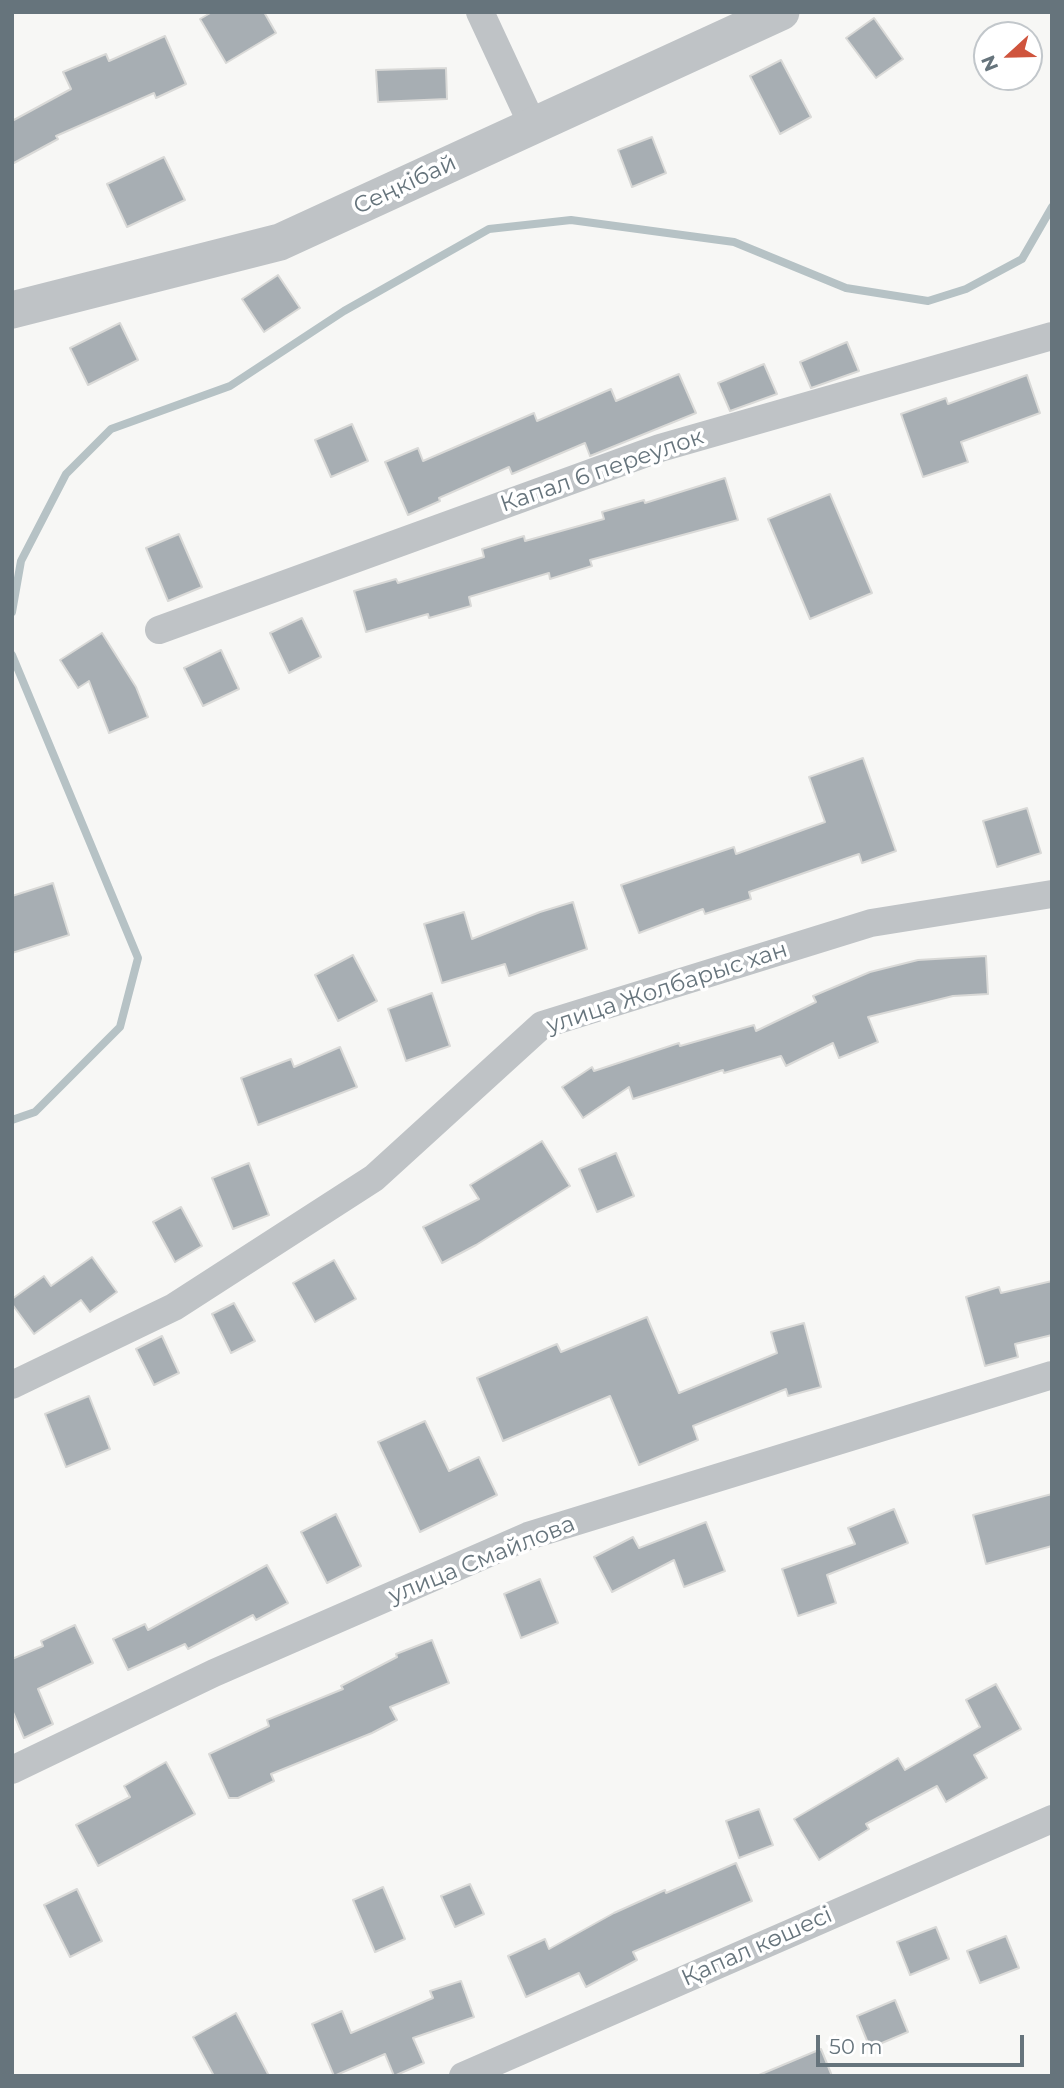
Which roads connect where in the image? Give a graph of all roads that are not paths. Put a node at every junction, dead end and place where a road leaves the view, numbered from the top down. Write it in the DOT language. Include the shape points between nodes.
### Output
graph roads {
  1 [pos="480,12"];
  2 [pos="781,12"];
  3 [pos="533,126"];
  4 [pos="12,310"];
  5 [pos="1052,336"];
  6 [pos="159,630"];
  7 [pos="1052,894"];
  8 [pos="1052,1375"];
  9 [pos="12,1385"];
  10 [pos="12,1770"];
  11 [pos="1052,1819"];
  12 [pos="463,2076"];
  1 -- 3 [label="street"];
  2 -- 3 [label="street, Сеңкібай"];
  3 -- 4 [label="street, Сеңкібай" via="280,242"];
  5 -- 6 [label="street, Капал 6 переулок" via="660,448"];
  7 -- 9 [label="street, улица Жолбарыс хан" via="871,923 542,1025 374,1178 174,1307"];
  8 -- 10 [label="street, улица Смайлова" via="528,1536 214,1672"];
  11 -- 12 [label="street, Қапал көшесі"];
}
